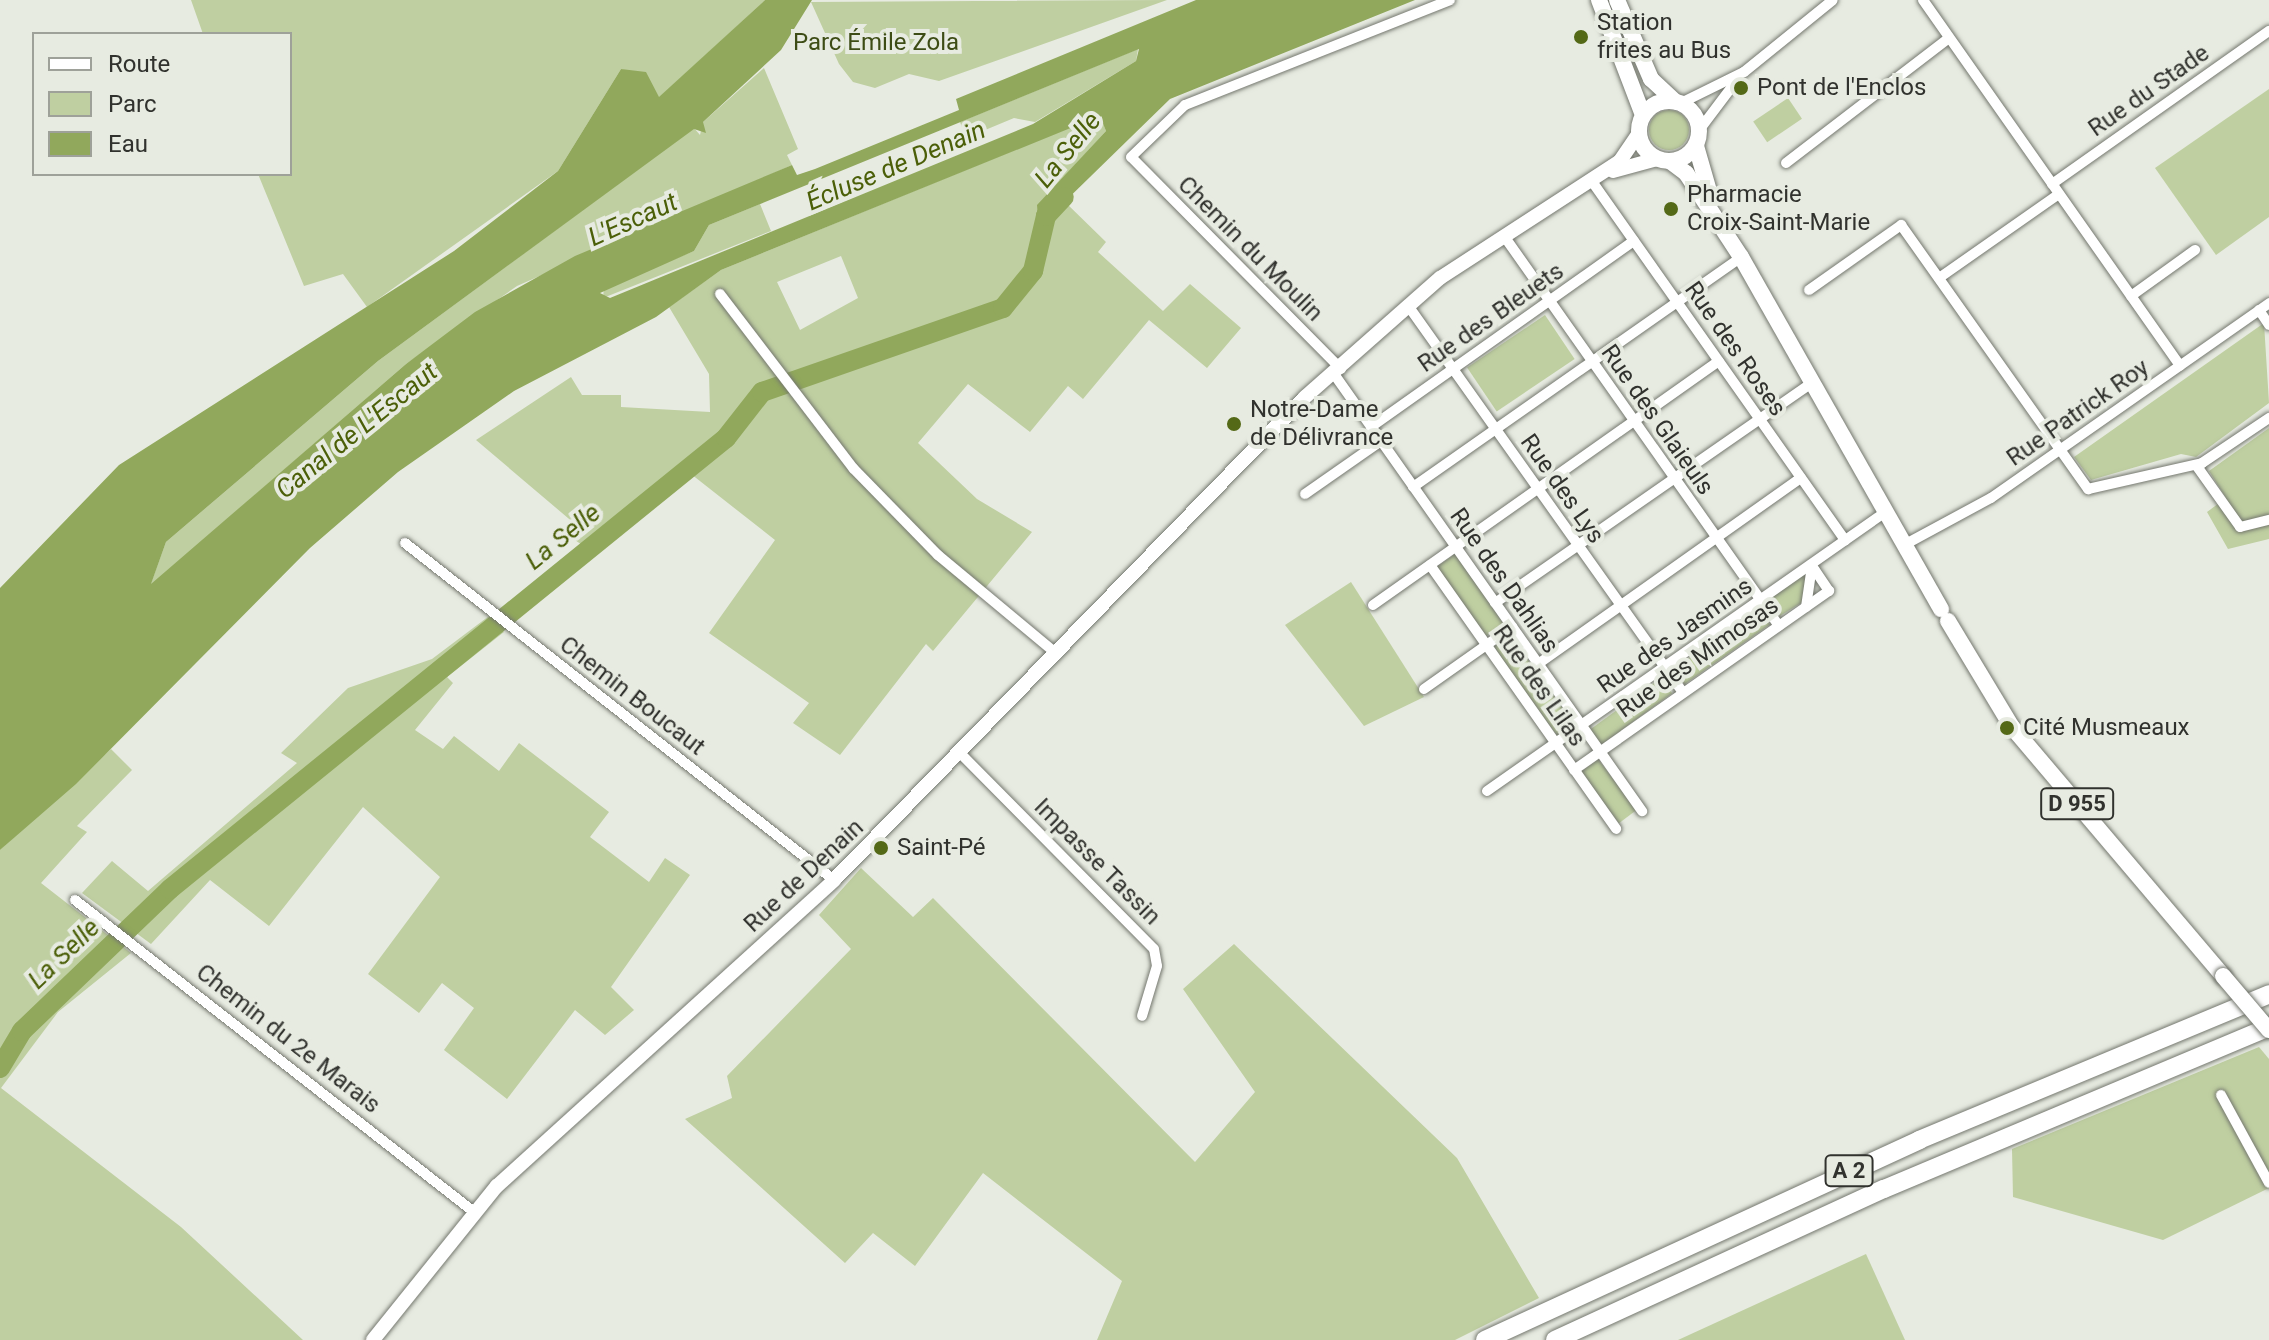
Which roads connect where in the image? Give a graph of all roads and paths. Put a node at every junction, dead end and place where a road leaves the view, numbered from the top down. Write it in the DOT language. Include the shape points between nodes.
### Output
graph roads {
  1 [pos="1450,0"];
  2 [pos="1599,0"];
  3 [pos="1617,0"];
  4 [pos="1833,0"];
  5 [pos="1923,0"];
  6 [pos="2269,31"];
  7 [pos="1949,38"];
  8 [pos="1744,72"];
  9 [pos="1678,102"];
  10 [pos="1643,115"];
  11 [pos="1700,129"];
  12 [pos="1639,133"];
  13 [pos="1696,146"];
  14 [pos="1664,160"];
  15 [pos="1786,163"];
  16 [pos="1594,178"];
  17 [pos="2052,184"];
  18 [pos="2059,194"];
  19 [pos="1504,236"];
  20 [pos="1634,241"];
  21 [pos="2195,250"];
  22 [pos="1741,257"];
  23 [pos="1939,278"];
  24 [pos="1809,290"];
  25 [pos="720,294"];
  26 [pos="2131,296"];
  27 [pos="1676,301"];
  28 [pos="1550,302"];
  29 [pos="2269,303"];
  30 [pos="1409,307"];
  31 [pos="2259,310"];
  32 [pos="2269,325"];
  33 [pos="1591,361"];
  34 [pos="1719,361"];
  35 [pos="2180,366"];
  36 [pos="1454,370"];
  37 [pos="1337,372"];
  38 [pos="1811,383"];
  39 [pos="1759,418"];
  40 [pos="2269,418"];
  41 [pos="1634,423"];
  42 [pos="1371,427"];
  43 [pos="1495,429"];
  44 [pos="1381,441"];
  45 [pos="2060,450"];
  46 [pos="2196,465"];
  47 [pos="1673,478"];
  48 [pos="1801,478"];
  49 [pos="1413,487"];
  50 [pos="1538,489"];
  51 [pos="1305,494"];
  52 [pos="1885,512"];
  53 [pos="2269,520"];
  54 [pos="1716,538"];
  55 [pos="1845,540"];
  56 [pos="405,543"];
  57 [pos="1578,545"];
  58 [pos="1904,545"];
  59 [pos="1455,547"];
  60 [pos="1811,564"];
  61 [pos="1430,565"];
  62 [pos="1761,600"];
  63 [pos="1495,603"];
  64 [pos="1373,605"];
  65 [pos="1620,606"];
  66 [pos="1806,607"];
  67 [pos="1779,626"];
  68 [pos="1512,627"];
  69 [pos="1486,645"];
  70 [pos="1057,654"];
  71 [pos="1538,664"];
  72 [pos="1664,668"];
  73 [pos="1424,689"];
  74 [pos="1683,693"];
  75 [pos="1582,725"];
  76 [pos="1556,744"];
  77 [pos="1600,752"];
  78 [pos="961,754"];
  79 [pos="1574,770"];
  80 [pos="1487,791"];
  81 [pos="1642,811"];
  82 [pos="1616,829"];
  83 [pos="834,880"];
  84 [pos="75,900"];
  85 [pos="2227,972"];
  86 [pos="2269,994"];
  87 [pos="2269,1014"];
  88 [pos="1142,1016"];
  89 [pos="2269,1029"];
  90 [pos="2221,1095"];
  91 [pos="2269,1183"];
  92 [pos="474,1212"];
  93 [pos="373,1340"];
  94 [pos="1485,1340"];
  95 [pos="1555,1340"];
  1 -- 37 [label="street, Chemin du Moulin" via="1185,105 1131,157"];
  2 -- 10 [label="main road"];
  3 -- 9 [label="main road" via="1651,79"];
  4 -- 8 [label="street"];
  5 -- 7 [label="street"];
  6 -- 17 [label="street, Rue du Stade"];
  7 -- 15 [label="street"];
  7 -- 17 [label="street"];
  8 -- 9 [label="street"];
  8 -- 11 [label="street"];
  9 -- 10 [label="main road"];
  9 -- 11 [label="main road"];
  10 -- 12 [label="main road"];
  11 -- 13 [label="main road"];
  12 -- 14 [label="main road"];
  12 -- 16 [label="street" via="1626,156"];
  13 -- 14 [label="main road"];
  13 -- 22 [label="main road, D 955" via="1700,174"];
  14 -- 16 [label="street"];
  14 -- 22 [label="main road, D 955" via="1686,173"];
  16 -- 19 [label="street, Rue de Denain"];
  16 -- 20 [label="street, Rue des Roses"];
  17 -- 18 [label="street"];
  18 -- 23 [label="street"];
  18 -- 26 [label="street"];
  19 -- 28 [label="street, Rue des Glaieuls"];
  19 -- 30 [label="street, Rue de Denain"];
  20 -- 27 [label="street, Rue des Roses"];
  20 -- 28 [label="street, Rue des Bleuets"];
  21 -- 26 [label="street"];
  22 -- 27 [label="street"];
  22 -- 38 [label="main road, D 955"];
  23 -- 24 [label="street" via="1901,225"];
  23 -- 45 [label="street"];
  25 -- 70 [label="street" via="795,394 928,546"];
  26 -- 35 [label="street"];
  27 -- 33 [label="street"];
  27 -- 34 [label="street, Rue des Roses"];
  28 -- 33 [label="street, Rue des Glaieuls"];
  28 -- 36 [label="street, Rue des Bleuets"];
  29 -- 31 [label="street, Rue Patrick Roy"];
  30 -- 36 [label="street, Rue des Lys"];
  30 -- 37 [label="street, Rue de Denain"];
  31 -- 32 [label="street"];
  31 -- 35 [label="street, Rue Patrick Roy"];
  33 -- 41 [label="street, Rue des Glaieuls"];
  33 -- 43 [label="street"];
  34 -- 39 [label="street, Rue des Roses"];
  34 -- 41 [label="street"];
  35 -- 45 [label="street, Rue Patrick Roy"];
  36 -- 42 [label="street, Rue des Bleuets"];
  36 -- 43 [label="street, Rue des Lys"];
  37 -- 42 [label="street, Rue des Dahlias"];
  37 -- 70 [label="street, Rue de Denain" via="1264,439"];
  38 -- 39 [label="street"];
  38 -- 52 [label="main road, D 955"];
  39 -- 47 [label="street"];
  39 -- 48 [label="street, Rue des Roses"];
  40 -- 46 [label="street"];
  41 -- 47 [label="street, Rue des Glaieuls"];
  41 -- 50 [label="street"];
  42 -- 44 [label="street, Rue des Dahlias"];
  43 -- 49 [label="street"];
  43 -- 50 [label="street, Rue des Lys"];
  44 -- 49 [label="street, Rue des Dahlias"];
  44 -- 51 [label="street"];
  45 -- 46 [label="street" via="2088,489"];
  45 -- 58 [label="street, Rue Patrick Roy"];
  46 -- 53 [label="street" via="2240,527"];
  47 -- 54 [label="street, Rue des Glaieuls"];
  47 -- 57 [label="street"];
  48 -- 54 [label="street"];
  48 -- 55 [label="street, Rue des Roses"];
  49 -- 59 [label="street, Rue des Dahlias"];
  50 -- 57 [label="street, Rue des Lys"];
  50 -- 59 [label="street"];
  52 -- 55 [label="street, Rue des Jasmins"];
  52 -- 58 [label="main road, D 955"];
  54 -- 62 [label="street, Rue des Glaieuls"];
  54 -- 65 [label="street"];
  55 -- 60 [label="street, Rue des Jasmins"];
  56 -- 83 [label="street, Chemin Boucaut"];
  57 -- 63 [label="street"];
  57 -- 65 [label="street, Rue des Lys"];
  58 -- 85 [label="main road, D 955" via="1945,615 2033,736"];
  59 -- 61 [label="street"];
  59 -- 63 [label="street, Rue des Dahlias"];
  60 -- 62 [label="street, Rue des Jasmins"];
  60 -- 66 [label="street, Rue des Mimosas"];
  60 -- 66 [label="street, Rue des Mimosas" via="1829,591"];
  61 -- 64 [label="street"];
  61 -- 69 [label="street, Rue des Lilas"];
  62 -- 67 [label="street, Rue des Glaieuls"];
  62 -- 72 [label="street, Rue des Jasmins"];
  63 -- 68 [label="street, Rue des Dahlias"];
  65 -- 71 [label="street"];
  65 -- 72 [label="street, Rue des Lys"];
  66 -- 67 [label="street, Rue des Mimosas"];
  67 -- 74 [label="street, Rue des Mimosas"];
  68 -- 69 [label="street"];
  68 -- 71 [label="street, Rue des Dahlias"];
  69 -- 73 [label="street"];
  69 -- 76 [label="street, Rue des Lilas"];
  70 -- 78 [label="street, Rue de Denain"];
  71 -- 75 [label="street, Rue des Dahlias"];
  72 -- 74 [label="street, Rue des Lys"];
  72 -- 75 [label="street, Rue des Jasmins"];
  74 -- 77 [label="street, Rue des Mimosas"];
  75 -- 76 [label="street, Rue des Jasmins"];
  75 -- 77 [label="street, Rue des Dahlias"];
  76 -- 79 [label="street, Rue des Lilas"];
  76 -- 80 [label="street, Rue des Jasmins"];
  77 -- 79 [label="street, Rue des Mimosas"];
  77 -- 81 [label="street, Rue des Dahlias"];
  78 -- 83 [label="street, Rue de Denain"];
  78 -- 88 [label="street, Impasse Tassin" via="1154,949 1157,966"];
  79 -- 82 [label="street, Rue des Lilas"];
  83 -- 92 [label="street, Rue de Denain"];
  84 -- 92 [label="street, Chemin du 2e Marais"];
  85 -- 87 [label="main road, D 955"];
  85 -- 89 [label="main road, D 955, bridge"];
  86 -- 94 [label="highway, A 2" via="1905,1146"];
  89 -- 95 [label="highway, A 2" via="1871,1194"];
  90 -- 91 [label="street"];
  92 -- 93 [label="street, Rue de Denain"];
}
